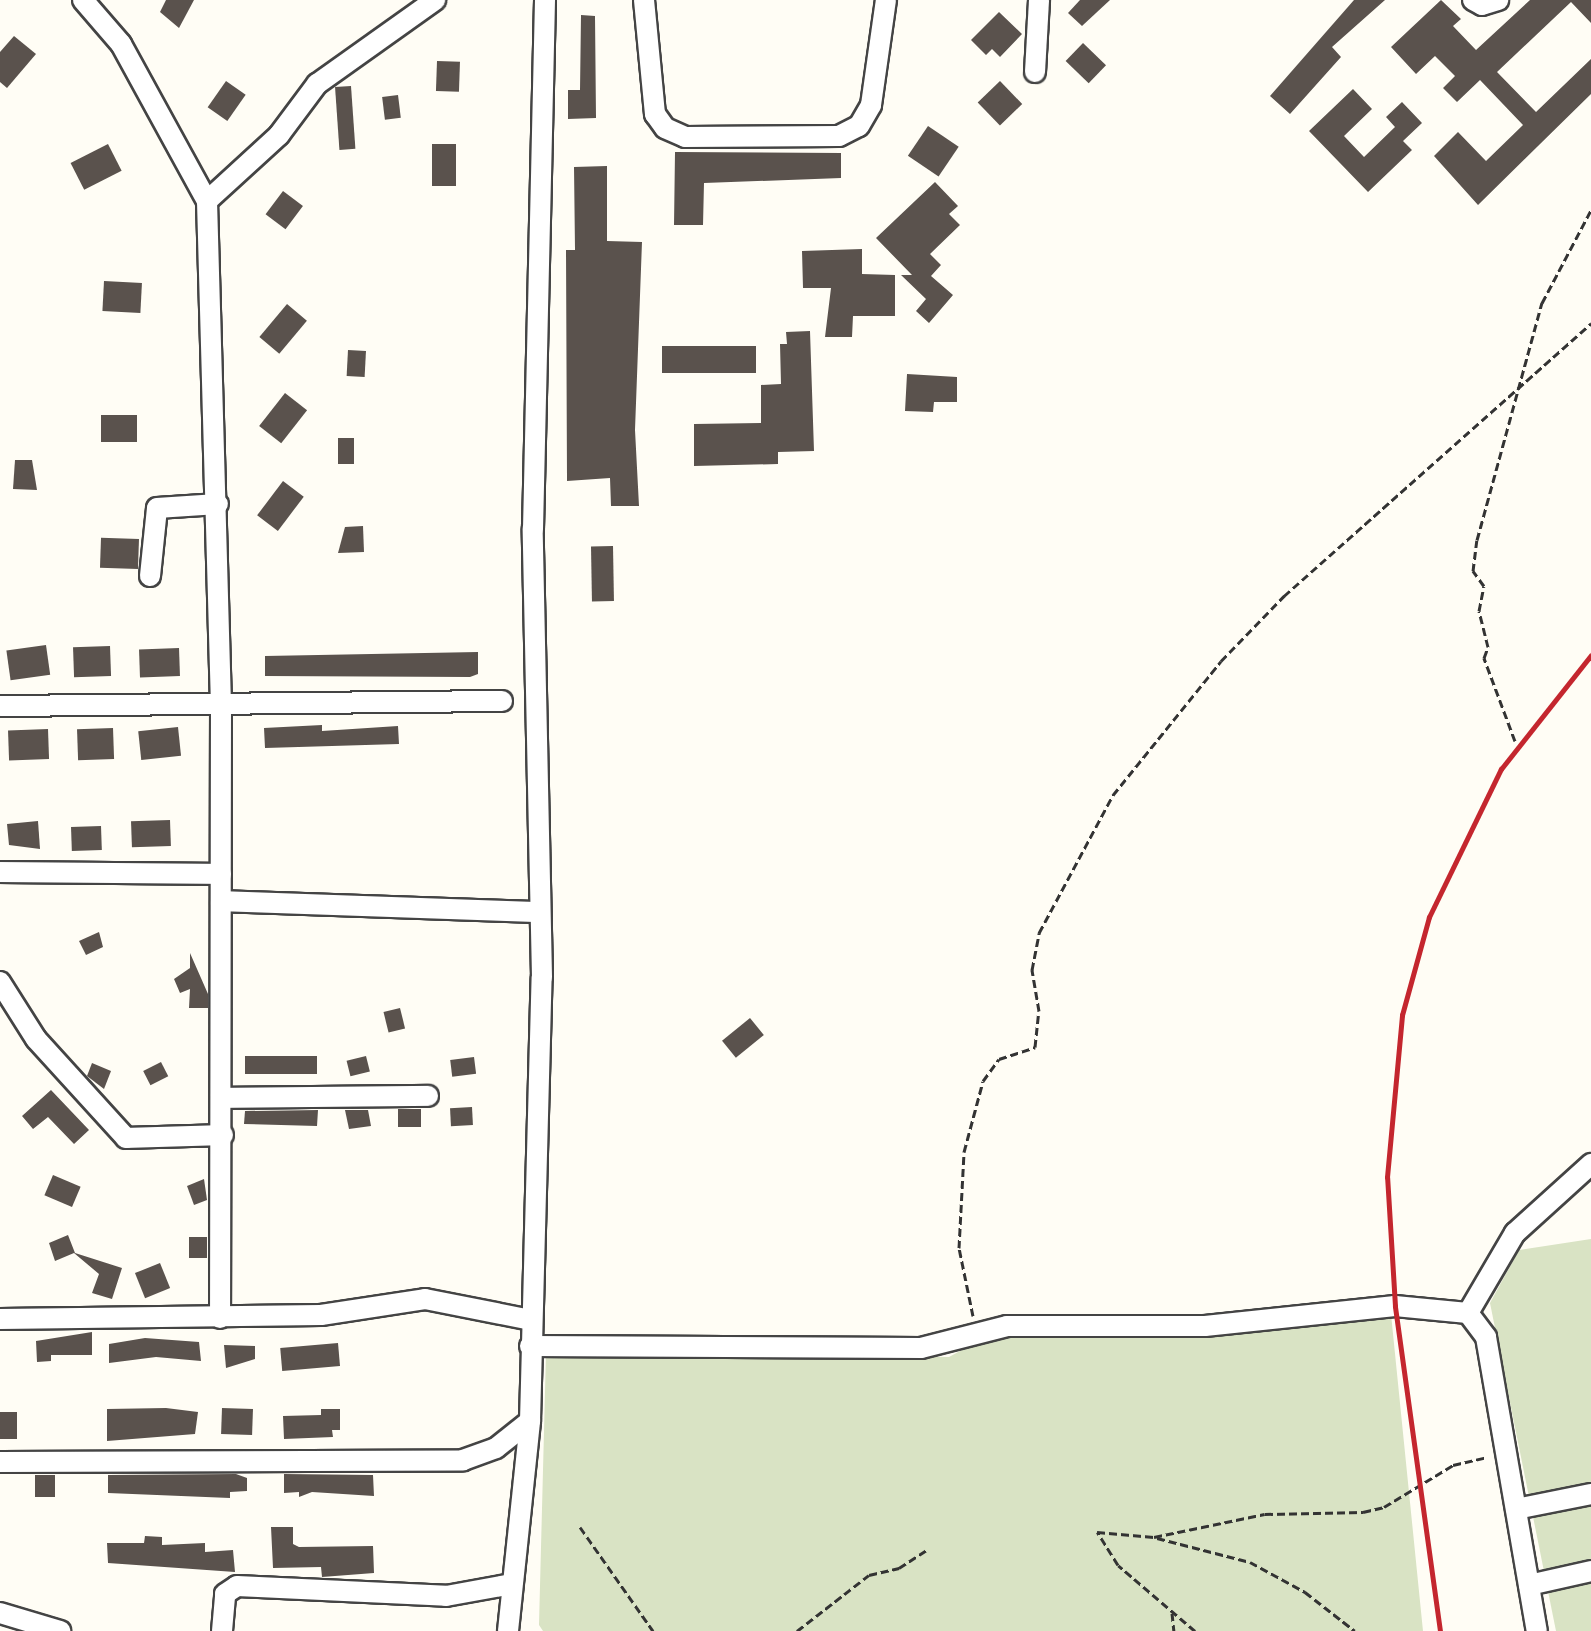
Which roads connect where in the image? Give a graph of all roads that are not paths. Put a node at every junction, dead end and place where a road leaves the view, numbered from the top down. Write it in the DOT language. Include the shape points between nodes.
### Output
graph roads {
  1 [pos="83,0"];
  2 [pos="435,0"];
  3 [pos="545,0"];
  4 [pos="644,0"];
  5 [pos="886,0"];
  6 [pos="1039,0"];
  7 [pos="1473,0"];
  8 [pos="1498,0"];
  9 [pos="1035,72"];
  10 [pos="207,201"];
  11 [pos="218,504"];
  12 [pos="150,576"];
  13 [pos="502,701"];
  14 [pos="221,704"];
  15 [pos="0,706"];
  16 [pos="0,872"];
  17 [pos="221,874"];
  18 [pos="221,901"];
  19 [pos="540,912"];
  20 [pos="0,982"];
  21 [pos="428,1096"];
  22 [pos="221,1098"];
  23 [pos="223,1135"];
  24 [pos="1591,1164"];
  25 [pos="1468,1313"];
  26 [pos="220,1318"];
  27 [pos="0,1319"];
  28 [pos="531,1320"];
  29 [pos="530,1346"];
  30 [pos="530,1421"];
  31 [pos="0,1462"];
  32 [pos="1591,1494"];
  33 [pos="1516,1509"];
  34 [pos="1591,1571"];
  35 [pos="512,1584"];
  36 [pos="1529,1585"];
  37 [pos="0,1613"];
  38 [pos="60,1631"];
  39 [pos="222,1631"];
  40 [pos="508,1631"];
  41 [pos="1537,1631"];
  1 -- 10 [label="street" via="121,44"];
  2 -- 10 [label="street" via="317,84 279,135"];
  3 -- 19 [label="street" via="533,529"];
  4 -- 5 [label="street" via="655,114 665,128 685,137 839,136 859,126 871,105"];
  6 -- 9 [label="street"];
  7 -- 8 [label="street" via="1482,5"];
  10 -- 11 [label="street"];
  11 -- 12 [label="street" via="157,508"];
  11 -- 14 [label="street"];
  13 -- 14 [label="street"];
  14 -- 15 [label="street"];
  14 -- 17 [label="street"];
  16 -- 17 [label="street"];
  17 -- 18 [label="street"];
  18 -- 19 [label="street"];
  18 -- 22 [label="street"];
  19 -- 28 [label="street"];
  20 -- 23 [label="street" via="36,1039 126,1138"];
  21 -- 22 [label="street"];
  22 -- 23 [label="street"];
  23 -- 26 [label="street"];
  24 -- 25 [label="street" via="1515,1233"];
  25 -- 29 [label="street" via="1395,1306 1205,1326 1007,1326 921,1348"];
  25 -- 33 [label="street" via="1486,1337"];
  26 -- 27 [label="street"];
  26 -- 28 [label="street" via="321,1315 425,1299"];
  28 -- 29 [label="street"];
  29 -- 30 [label="street"];
  30 -- 31 [label="street" via="496,1448 463,1460"];
  30 -- 35 [label="street"];
  32 -- 33 [label="street"];
  33 -- 36 [label="street"];
  34 -- 36 [label="street"];
  35 -- 39 [label="street" via="446,1596 237,1586 225,1594"];
  35 -- 40 [label="street"];
  36 -- 41 [label="street"];
  37 -- 38 [label="street"];
}
